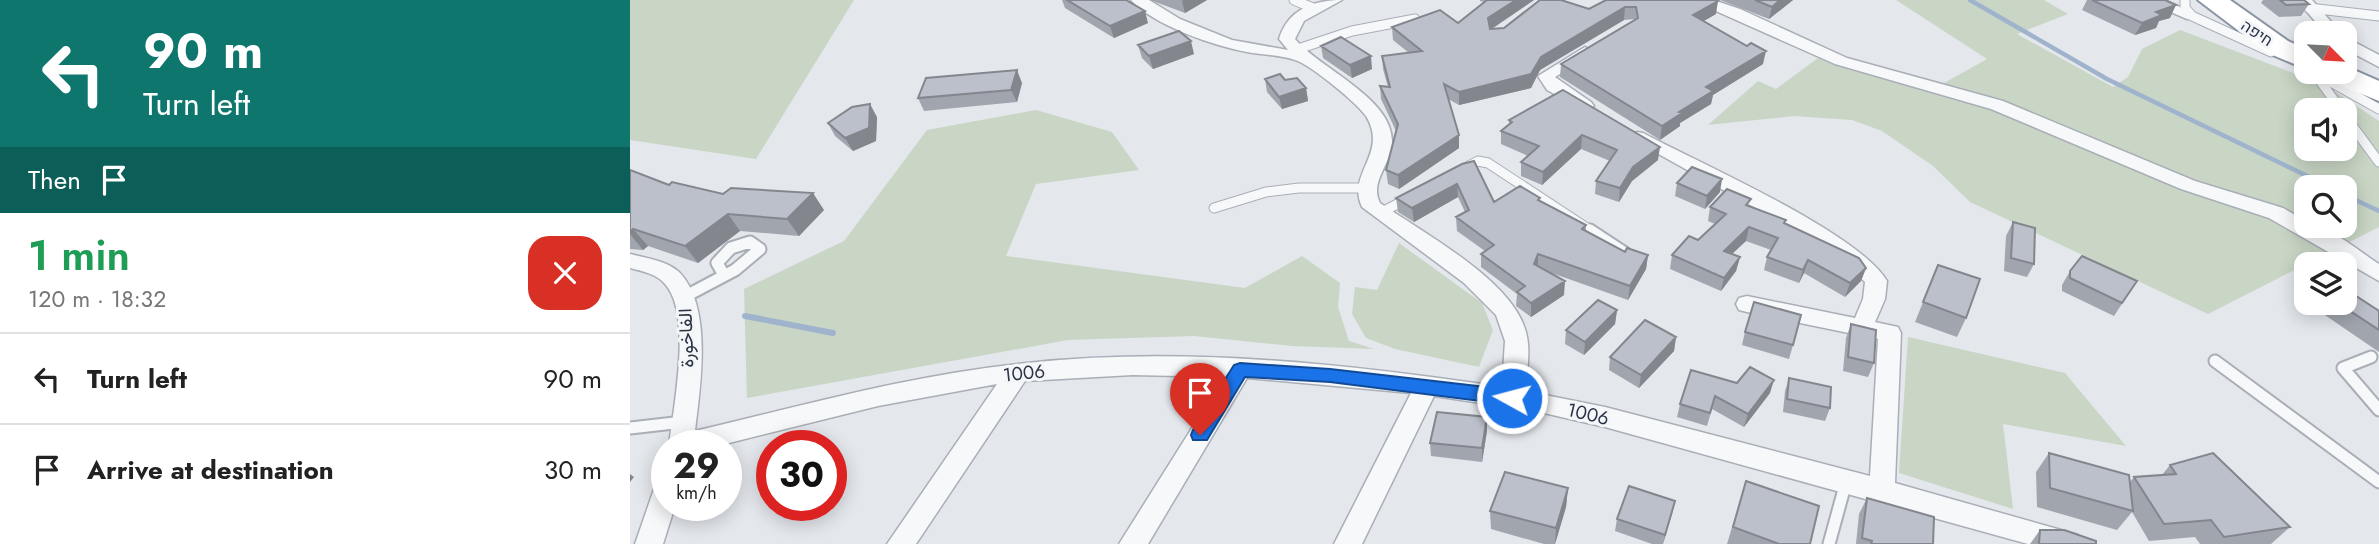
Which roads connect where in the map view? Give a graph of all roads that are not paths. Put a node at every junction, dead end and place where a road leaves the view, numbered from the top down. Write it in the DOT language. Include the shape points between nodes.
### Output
graph roads {
  1 [pos="1138,0"];
  2 [pos="1294,0"];
  3 [pos="1335,0"];
  4 [pos="1699,0"];
  5 [pos="2150,0"];
  6 [pos="2185,0"];
  7 [pos="2228,0"];
  8 [pos="2306,4"];
  9 [pos="1313,8"];
  10 [pos="2202,8"];
  11 [pos="2379,16"];
  12 [pos="1416,19"];
  13 [pos="2322,21"];
  14 [pos="1598,44"];
  15 [pos="2294,46"];
  16 [pos="2357,49"];
  17 [pos="1299,54"];
  18 [pos="2294,54"];
  19 [pos="2294,62"];
  20 [pos="2379,62"];
  21 [pos="2357,79"];
  22 [pos="2335,84"];
  23 [pos="2379,94"];
  24 [pos="2379,109"];
  25 [pos="1597,113"];
  26 [pos="1620,127"];
  27 [pos="2357,132"];
  28 [pos="2379,162"];
  29 [pos="1453,174"];
  30 [pos="1366,188"];
  31 [pos="1417,194"];
  32 [pos="1214,208"];
  33 [pos="1380,213"];
  34 [pos="1625,253"];
  35 [pos="630,261"];
  36 [pos="2379,274"];
  37 [pos="724,275"];
  38 [pos="684,297"];
  39 [pos="1747,304"];
  40 [pos="1861,327"];
  41 [pos="2371,357"];
  42 [pos="2215,361"];
  43 [pos="1240,370"];
  44 [pos="1017,374"];
  45 [pos="1426,387"];
  46 [pos="1512,398"];
  47 [pos="2379,410"];
  48 [pos="630,428"];
  49 [pos="682,430"];
  50 [pos="721,430"];
  51 [pos="651,432"];
  52 [pos="2378,477"];
  53 [pos="1847,479"];
  54 [pos="1882,488"];
  55 [pos="657,521"];
  56 [pos="649,544"];
  57 [pos="901,544"];
  58 [pos="1133,544"];
  59 [pos="1348,544"];
  60 [pos="1829,544"];
  61 [pos="2068,544"];
  1 -- 17 [label="street" via="1175,22 1228,44"];
  2 -- 9 [label="lane"];
  3 -- 9 [label="street"];
  4 -- 36 [label="street" via="1841,61 1997,105 2188,185 2276,213"];
  5 -- 10 [label="street"];
  6 -- 10 [label="lane" via="2185,8"];
  7 -- 15 [label="highway, חיפה"];
  8 -- 11 [label="lane"];
  8 -- 13 [label="street"];
  9 -- 17 [label="street" via="1288,30 1287,39"];
  10 -- 18 [label="highway, חיפה"];
  10 -- 19 [label="lane"];
  12 -- 17 [label="lane" via="1352,31"];
  14 -- 25 [label="street" via="1545,76 1553,86"];
  16 -- 20 [label="street"];
  17 -- 30 [label="street" via="1361,98 1382,130 1384,141"];
  21 -- 23 [label="highway"];
  22 -- 24 [label="lane"];
  26 -- 40 [label="street" via="1832,242 1871,271 1876,294"];
  27 -- 28 [label="lane"];
  29 -- 34 [label="lane" via="1478,162 1488,163"];
  30 -- 32 [label="lane" via="1266,192"];
  30 -- 33 [label="street" via="1366,198"];
  31 -- 33 [label="lane"];
  33 -- 46 [label="street" via="1494,297 1512,322 1517,355"];
  35 -- 38 [label="street, الفاخورة" via="673,278"];
  37 -- 38 [label="lane"];
  38 -- 49 [label="street, الفاخورة" via="688,327"];
  39 -- 40 [label="street"];
  40 -- 54 [label="street" via="1890,333"];
  41 -- 47 [label="lane" via="2343,368"];
  42 -- 52 [label="lane"];
  43 -- 44 [label="street, 1006" via="1077,368"];
  43 -- 45 [label="street, 1006"];
  43 -- 58 [label="street"];
  44 -- 50 [label="street, 1006" via="975,378"];
  44 -- 57 [label="street"];
  45 -- 46 [label="street, 1006"];
  45 -- 59 [label="street"];
  46 -- 53 [label="street, 1006"];
  48 -- 51 [label="lane"];
  53 -- 54 [label="street, 1006"];
  53 -- 60 [label="lane"];
  54 -- 61 [label="street, 1006"];
  55 -- 56 [label="street"];
}
